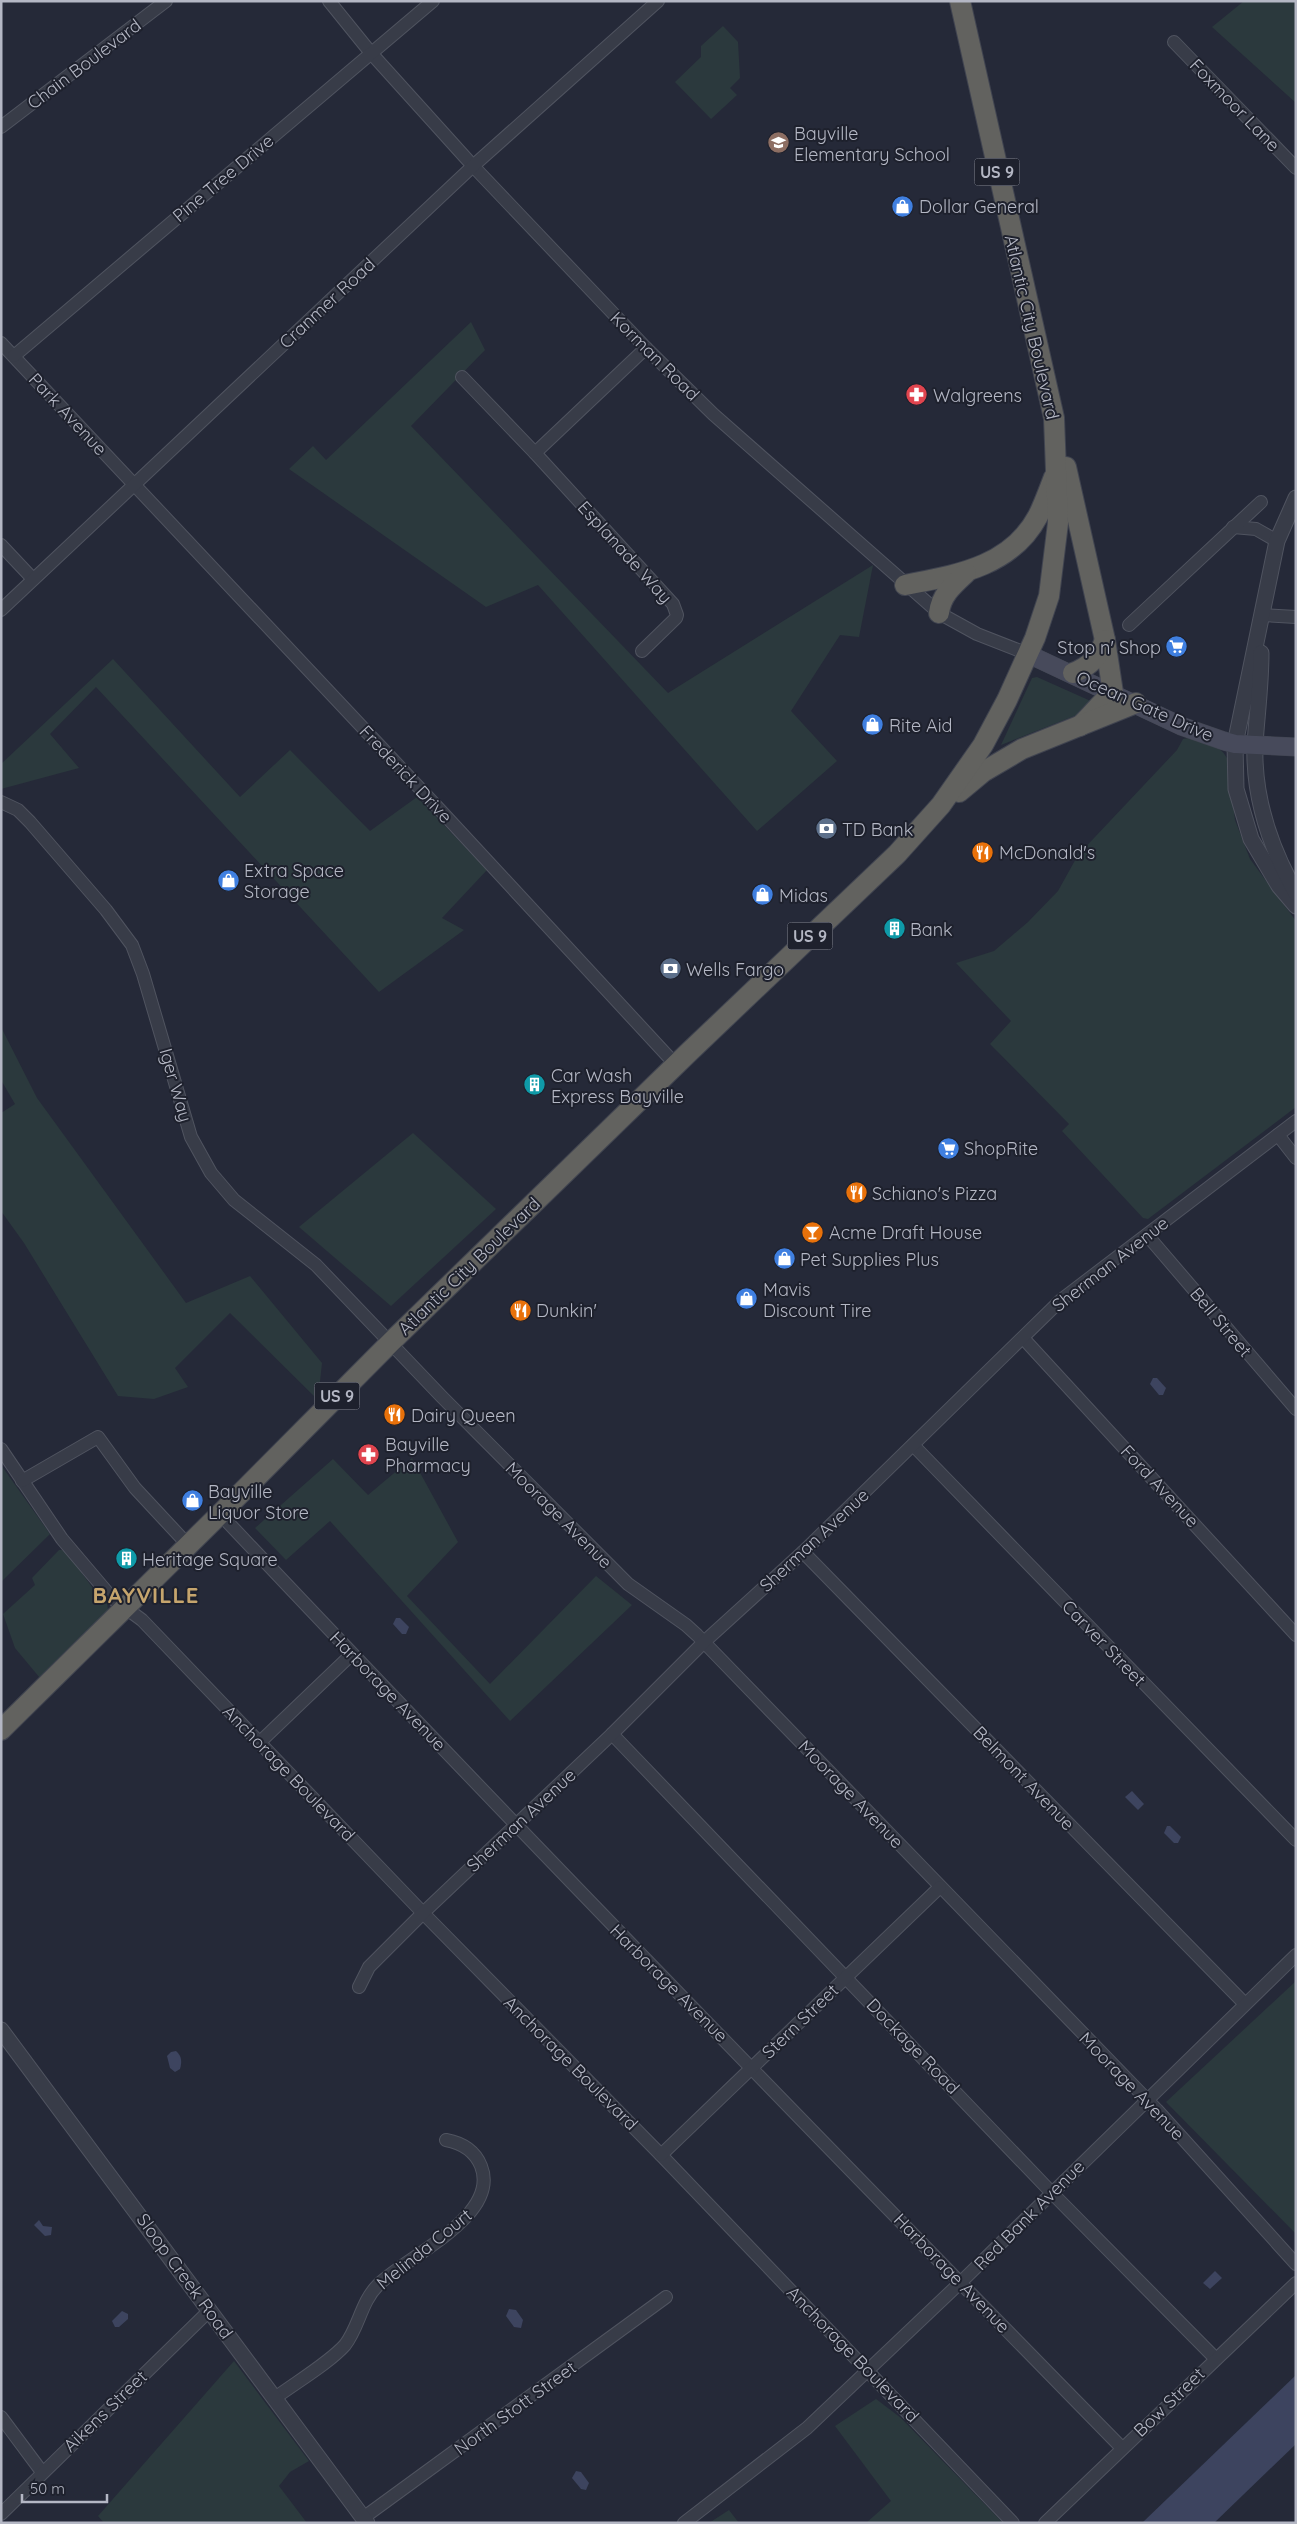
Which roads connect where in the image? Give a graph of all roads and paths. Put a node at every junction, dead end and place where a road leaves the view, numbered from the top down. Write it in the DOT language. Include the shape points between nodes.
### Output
graph roads {
  1 [pos="166,1"];
  2 [pos="329,1"];
  3 [pos="433,1"];
  4 [pos="658,1"];
  5 [pos="960,1"];
  6 [pos="1174,42"];
  7 [pos="371,53"];
  8 [pos="1,127"];
  9 [pos="473,166"];
  10 [pos="1296,168"];
  11 [pos="1,343"];
  12 [pos="646,348"];
  13 [pos="14,356"];
  14 [pos="462,378"];
  15 [pos="1054,418"];
  16 [pos="535,453"];
  17 [pos="1057,471"];
  18 [pos="134,485"];
  19 [pos="1296,498"];
  20 [pos="1261,502"];
  21 [pos="1233,528"];
  22 [pos="1277,541"];
  23 [pos="1,544"];
  24 [pos="966,572"];
  25 [pos="34,579"];
  26 [pos="905,586"];
  27 [pos="1,610"];
  28 [pos="939,613"];
  29 [pos="1296,617"];
  30 [pos="1262,619"];
  31 [pos="1129,625"];
  32 [pos="1105,640"];
  33 [pos="642,651"];
  34 [pos="1028,654"];
  35 [pos="1073,674"];
  36 [pos="1114,693"];
  37 [pos="1136,704"];
  38 [pos="1080,726"];
  39 [pos="1234,744"];
  40 [pos="1255,745"];
  41 [pos="1296,747"];
  42 [pos="1,802"];
  43 [pos="941,805"];
  44 [pos="1296,893"];
  45 [pos="1296,906"];
  46 [pos="676,1065"];
  47 [pos="1296,1122"];
  48 [pos="1278,1135"];
  49 [pos="1296,1158"];
  50 [pos="1147,1235"];
  51 [pos="1023,1338"];
  52 [pos="390,1342"];
  53 [pos="1296,1409"];
  54 [pos="912,1445"];
  55 [pos="1,1449"];
  56 [pos="22,1481"];
  57 [pos="220,1514"];
  58 [pos="188,1545"];
  59 [pos="803,1552"];
  60 [pos="125,1608"];
  61 [pos="1296,1635"];
  62 [pos="704,1642"];
  63 [pos="352,1654"];
  64 [pos="1,1730"];
  65 [pos="612,1734"];
  66 [pos="260,1742"];
  67 [pos="517,1824"];
  68 [pos="1296,1840"];
  69 [pos="940,1887"];
  70 [pos="423,1913"];
  71 [pos="1296,1955"];
  72 [pos="846,1976"];
  73 [pos="359,1987"];
  74 [pos="1245,2004"];
  75 [pos="1,2030"];
  76 [pos="752,2068"];
  77 [pos="1147,2099"];
  78 [pos="446,2140"];
  79 [pos="661,2155"];
  80 [pos="1052,2193"];
  81 [pos="1296,2264"];
  82 [pos="961,2282"];
  83 [pos="1296,2283"];
  84 [pos="666,2298"];
  85 [pos="210,2310"];
  86 [pos="1216,2358"];
  87 [pos="868,2371"];
  88 [pos="275,2398"];
  89 [pos="1,2418"];
  90 [pos="1122,2448"];
  91 [pos="42,2472"];
  92 [pos="1,2514"];
  93 [pos="365,2520"];
  94 [pos="684,2523"];
  95 [pos="1013,2523"];
  96 [pos="1045,2523"];
  1 -- 8 [label="street, Chain Boulevard"];
  2 -- 7 [label="street, Korman Road"];
  3 -- 7 [label="street, Pine Tree Drive"];
  4 -- 9 [label="street, Cranmer Road"];
  5 -- 15 [label="highway, Atlantic City Boulevard / US 9"];
  6 -- 10 [label="street, Foxmoor Lane"];
  7 -- 9 [label="street, Korman Road"];
  7 -- 13 [label="street, Pine Tree Drive"];
  9 -- 12 [label="street, Korman Road"];
  9 -- 18 [label="street, Cranmer Road"];
  11 -- 13 [label="street, Park Avenue"];
  12 -- 16 [label="street"];
  12 -- 26 [label="street, Korman Road" via="713,414"];
  13 -- 18 [label="street, Park Avenue"];
  14 -- 16 [label="street, Esplanade Way"];
  15 -- 17 [label="highway, Atlantic City Boulevard / US 9"];
  15 -- 32 [label="highway"];
  16 -- 33 [label="street, Esplanade Way" via="673,604 676,618"];
  17 -- 24 [label="highway" via="1038,517 1021,541 1000,558"];
  17 -- 34 [label="highway, Atlantic City Boulevard / US 9" via="1058,522 1052,579"];
  18 -- 25 [label="street, Cranmer Road"];
  18 -- 46 [label="street, Frederick Drive"];
  19 -- 22 [label="street"];
  20 -- 21 [label="street"];
  21 -- 22 [label="street" via="1256,529"];
  21 -- 31 [label="street"];
  22 -- 30 [label="street"];
  23 -- 25 [label="street"];
  24 -- 26 [label="highway"];
  24 -- 28 [label="highway" via="940,602"];
  25 -- 27 [label="street, Cranmer Road"];
  26 -- 28 [label="street, Korman Road"];
  28 -- 34 [label="street, Korman Road" via="977,634"];
  29 -- 30 [label="street"];
  30 -- 39 [label="street"];
  30 -- 40 [label="street"];
  32 -- 35 [label="highway" via="1098,657"];
  32 -- 36 [label="highway"];
  34 -- 35 [label="main road, Ocean Gate Drive"];
  34 -- 43 [label="highway, US 9" via="983,745"];
  35 -- 36 [label="main road, Ocean Gate Drive"];
  36 -- 37 [label="main road, Ocean Gate Drive"];
  36 -- 38 [label="highway" via="1102,701"];
  37 -- 38 [label="highway"];
  37 -- 39 [label="main road, Ocean Gate Drive" via="1181,726"];
  38 -- 43 [label="highway" via="1002,760"];
  39 -- 40 [label="main road, Ocean Gate Drive"];
  39 -- 45 [label="street" via="1236,789 1251,839 1279,886"];
  40 -- 41 [label="main road, Ocean Gate Drive"];
  40 -- 44 [label="street" via="1264,822"];
  42 -- 52 [label="street, Iger Way" via="18,810 30,822 106,910 132,946 191,1137 211,1173 234,1200 316,1266"];
  43 -- 46 [label="highway, Atlantic City Boulevard / US 9" via="897,854"];
  46 -- 52 [label="highway, Atlantic City Boulevard / US 9"];
  47 -- 48 [label="street, Sherman Avenue"];
  48 -- 49 [label="street"];
  48 -- 50 [label="street, Sherman Avenue"];
  50 -- 51 [label="street, Sherman Avenue" via="1061,1300"];
  50 -- 53 [label="street, Bell Street"];
  51 -- 54 [label="street, Sherman Avenue"];
  51 -- 61 [label="street, Ford Avenue"];
  52 -- 57 [label="highway, Atlantic City Boulevard / US 9"];
  52 -- 62 [label="street, Moorage Avenue" via="628,1584 686,1625"];
  54 -- 59 [label="street, Sherman Avenue"];
  54 -- 68 [label="street, Carver Street"];
  55 -- 56 [label="street, Anchorage Boulevard"];
  56 -- 58 [label="street" via="98,1437 134,1488"];
  56 -- 60 [label="street, Anchorage Boulevard" via="62,1538 112,1598"];
  57 -- 58 [label="highway, Atlantic City Boulevard / US 9"];
  57 -- 63 [label="street, Harborage Avenue"];
  58 -- 60 [label="highway, Atlantic City Boulevard / US 9"];
  59 -- 62 [label="street, Sherman Avenue"];
  59 -- 74 [label="street, Belmont Avenue"];
  60 -- 64 [label="highway, Atlantic City Boulevard / US 9"];
  60 -- 66 [label="street, Anchorage Boulevard" via="142,1620"];
  62 -- 65 [label="street, Sherman Avenue"];
  62 -- 69 [label="street, Moorage Avenue"];
  63 -- 66 [label="street"];
  63 -- 67 [label="street, Harborage Avenue"];
  65 -- 67 [label="street, Sherman Avenue"];
  65 -- 72 [label="street, Dockage Road"];
  66 -- 70 [label="street, Anchorage Boulevard"];
  67 -- 70 [label="street, Sherman Avenue"];
  67 -- 76 [label="street, Harborage Avenue" via="607,1922"];
  69 -- 72 [label="street, Stern Street"];
  69 -- 77 [label="street, Moorage Avenue"];
  70 -- 73 [label="street, Sherman Avenue" via="369,1967"];
  70 -- 79 [label="street, Anchorage Boulevard"];
  71 -- 74 [label="street, Red Bank Avenue"];
  72 -- 76 [label="street, Stern Street"];
  72 -- 80 [label="street, Dockage Road"];
  74 -- 77 [label="street, Red Bank Avenue"];
  75 -- 85 [label="street, Sloop Creek Road"];
  76 -- 79 [label="street, Stern Street"];
  76 -- 82 [label="street, Harborage Avenue"];
  77 -- 80 [label="street, Red Bank Avenue"];
  77 -- 81 [label="street, Moorage Avenue"];
  78 -- 88 [label="street, Melinda Court" via="463,2145 481,2164 484,2189 477,2205 464,2220 378,2285 366,2300 344,2345"];
  79 -- 87 [label="street, Anchorage Boulevard"];
  80 -- 82 [label="street, Red Bank Avenue"];
  80 -- 86 [label="street, Dockage Road"];
  82 -- 87 [label="street, Red Bank Avenue"];
  82 -- 90 [label="street, Harborage Avenue"];
  83 -- 86 [label="street, Bow Street"];
  84 -- 93 [label="street, North Stott Street"];
  85 -- 88 [label="street, Sloop Creek Road"];
  85 -- 91 [label="street, Aikens Street"];
  86 -- 90 [label="street, Bow Street"];
  87 -- 94 [label="street, Red Bank Avenue" via="807,2428"];
  87 -- 95 [label="street, Anchorage Boulevard"];
  88 -- 93 [label="street, Sloop Creek Road"];
  89 -- 91 [label="street"];
  90 -- 96 [label="street, Bow Street"];
  91 -- 92 [label="street, Aikens Street"];
}
